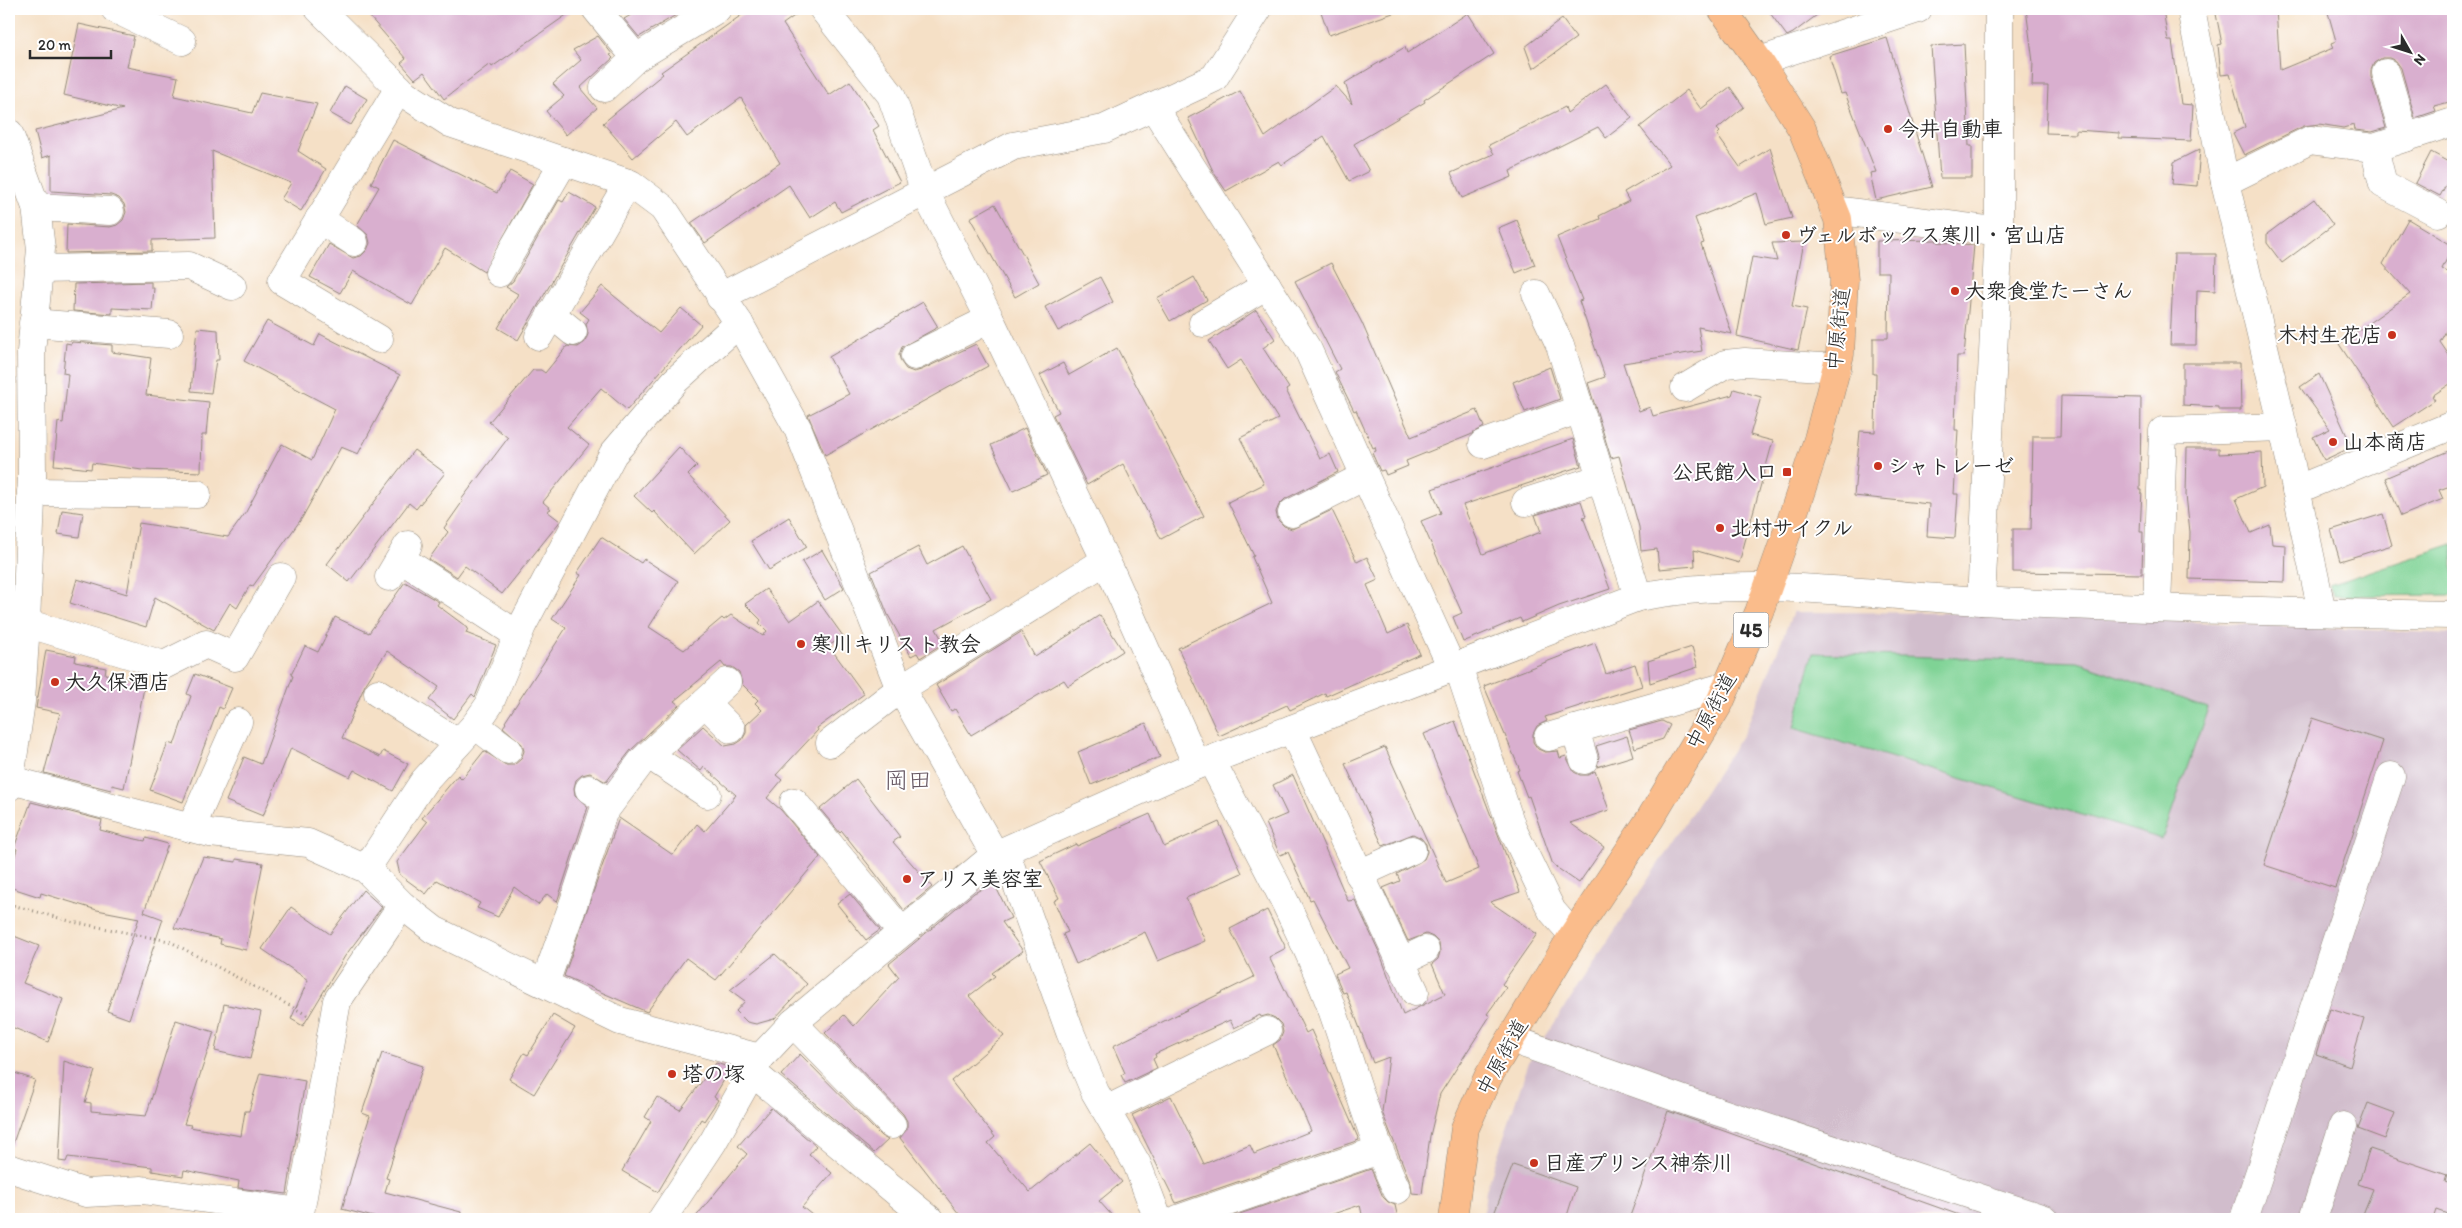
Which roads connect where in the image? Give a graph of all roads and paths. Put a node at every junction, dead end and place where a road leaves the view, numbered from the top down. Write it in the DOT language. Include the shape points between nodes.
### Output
graph roads {
  1 [pos="115,9"];
  2 [pos="319,9"];
  3 [pos="596,9"];
  4 [pos="717,9"];
  5 [pos="1258,9"];
  6 [pos="1722,9"];
  7 [pos="1918,9"];
  8 [pos="1999,9"];
  9 [pos="2191,9"];
  10 [pos="834,13"];
  11 [pos="182,41"];
  12 [pos="636,58"];
  13 [pos="1759,61"];
  14 [pos="2386,73"];
  15 [pos="399,88"];
  16 [pos="604,88"];
  17 [pos="1153,106"];
  18 [pos="2453,122"];
  19 [pos="9,133"];
  20 [pos="2405,138"];
  21 [pos="2374,148"];
  22 [pos="564,161"];
  23 [pos="2225,182"];
  24 [pos="628,183"];
  25 [pos="925,192"];
  26 [pos="36,207"];
  27 [pos="110,210"];
  28 [pos="1834,210"];
  29 [pos="2438,213"];
  30 [pos="319,219"];
  31 [pos="1998,230"];
  32 [pos="354,242"];
  33 [pos="41,269"];
  34 [pos="499,273"];
  35 [pos="1267,285"];
  36 [pos="232,286"];
  37 [pos="1536,294"];
  38 [pos="720,297"];
  39 [pos="990,319"];
  40 [pos="33,323"];
  41 [pos="739,324"];
  42 [pos="1203,324"];
  43 [pos="573,332"];
  44 [pos="169,335"];
  45 [pos="380,339"];
  46 [pos="20,348"];
  47 [pos="915,356"];
  48 [pos="1836,368"];
  49 [pos="1685,388"];
  50 [pos="1580,409"];
  51 [pos="2453,425"];
  52 [pos="2283,427"];
  53 [pos="1483,444"];
  54 [pos="1365,476"];
  55 [pos="1601,478"];
  56 [pos="2296,490"];
  57 [pos="31,492"];
  58 [pos="197,494"];
  59 [pos="1526,502"];
  60 [pos="1292,512"];
  61 [pos="1105,561"];
  62 [pos="281,577"];
  63 [pos="389,577"];
  64 [pos="1768,588"];
  65 [pos="1638,597"];
  66 [pos="1981,601"];
  67 [pos="2157,608"];
  68 [pos="2322,612"];
  69 [pos="2453,615"];
  70 [pos="518,635"];
  71 [pos="20,637"];
  72 [pos="1455,667"];
  73 [pos="727,682"];
  74 [pos="1727,686"];
  75 [pos="900,689"];
  76 [pos="378,693"];
  77 [pos="705,703"];
  78 [pos="238,722"];
  79 [pos="731,729"];
  80 [pos="1292,729"];
  81 [pos="1575,729"];
  82 [pos="467,734"];
  83 [pos="1548,737"];
  84 [pos="830,743"];
  85 [pos="508,750"];
  86 [pos="649,755"];
  87 [pos="1584,760"];
  88 [pos="1204,762"];
  89 [pos="2390,776"];
  90 [pos="10,783"];
  91 [pos="707,794"];
  92 [pos="794,802"];
  93 [pos="191,828"];
  94 [pos="1412,850"];
  95 [pos="1000,853"];
  96 [pos="366,869"];
  97 [pos="1359,874"];
  98 [pos="9,904"];
  99 [pos="402,906"];
  100 [pos="902,932"];
  101 [pos="1573,935"];
  102 [pos="1425,950"];
  103 [pos="1400,962"];
  104 [pos="545,983"];
  105 [pos="1415,992"];
  106 [pos="793,1024"];
  107 [pos="332,1029"];
  108 [pos="1267,1031"];
  109 [pos="1511,1039"];
  110 [pos="756,1066"];
  111 [pos="1106,1110"];
  112 [pos="892,1125"];
  113 [pos="2343,1126"];
  114 [pos="1379,1150"];
  115 [pos="9,1168"];
  116 [pos="1397,1190"];
  117 [pos="299,1216"];
  118 [pos="662,1219"];
  119 [pos="929,1219"];
  120 [pos="1158,1219"];
  121 [pos="1178,1219"];
  122 [pos="1453,1219"];
  123 [pos="2044,1219"];
  124 [pos="2244,1219"];
  125 [pos="2313,1219"];
  1 -- 11 [label="street"];
  2 -- 15 [label="street"];
  3 -- 12 [label="street"];
  4 -- 12 [label="street"];
  5 -- 17 [label="street" via="1214,78"];
  6 -- 13 [label="main road, 中原街道 / 45"];
  7 -- 13 [label="street"];
  8 -- 31 [label="street"];
  9 -- 23 [label="street"];
  10 -- 25 [label="street" via="891,95"];
  12 -- 16 [label="street"];
  13 -- 28 [label="main road, 中原街道 / 45" via="1802,130"];
  14 -- 20 [label="street"];
  15 -- 22 [label="street" via="450,124"];
  15 -- 30 [label="street"];
  17 -- 25 [label="street" via="1104,129 1013,146"];
  17 -- 35 [label="street"];
  18 -- 20 [label="street"];
  19 -- 26 [label="street"];
  20 -- 21 [label="street"];
  21 -- 23 [label="street" via="2310,140"];
  21 -- 29 [label="street" via="2383,184"];
  22 -- 24 [label="street"];
  22 -- 34 [label="street"];
  23 -- 52 [label="street"];
  24 -- 38 [label="street" via="663,208"];
  24 -- 43 [label="street" via="545,325"];
  25 -- 38 [label="street"];
  25 -- 39 [label="street"];
  26 -- 27 [label="street"];
  26 -- 33 [label="street"];
  28 -- 31 [label="street"];
  28 -- 48 [label="main road, 中原街道 / 45" via="1838,219 1844,280 1840,354"];
  30 -- 32 [label="street"];
  30 -- 45 [label="street" via="282,281"];
  31 -- 66 [label="street"];
  33 -- 36 [label="street" via="189,266"];
  33 -- 40 [label="street"];
  35 -- 42 [label="street"];
  35 -- 54 [label="street" via="1308,350"];
  37 -- 50 [label="street" via="1560,345"];
  38 -- 41 [label="street"];
  39 -- 47 [label="street"];
  39 -- 61 [label="street"];
  40 -- 44 [label="street"];
  40 -- 46 [label="street"];
  41 -- 70 [label="street" via="675,381 613,454"];
  41 -- 75 [label="street" via="798,429"];
  46 -- 57 [label="street"];
  48 -- 49 [label="street" via="1745,362 1725,364"];
  48 -- 64 [label="main road, 中原街道 / 45" via="1818,439"];
  50 -- 53 [label="street"];
  50 -- 55 [label="street"];
  51 -- 56 [label="street"];
  52 -- 56 [label="street"];
  52 -- 67 [label="street" via="2163,431"];
  54 -- 60 [label="street"];
  54 -- 72 [label="street"];
  55 -- 59 [label="street"];
  55 -- 65 [label="street"];
  56 -- 68 [label="street"];
  57 -- 58 [label="street"];
  57 -- 71 [label="street"];
  61 -- 75 [label="street"];
  61 -- 88 [label="street"];
  62 -- 71 [label="street" via="235,657 206,644 164,665"];
  63 -- 70 [label="street" via="408,545 402,559"];
  64 -- 65 [label="street" via="1676,590"];
  64 -- 66 [label="street"];
  64 -- 74 [label="main road, 中原街道 / 45"];
  65 -- 72 [label="street"];
  66 -- 67 [label="street"];
  67 -- 68 [label="street"];
  68 -- 69 [label="street"];
  70 -- 82 [label="street" via="489,705"];
  71 -- 90 [label="street"];
  72 -- 80 [label="street"];
  72 -- 101 [label="street" via="1512,845 1552,911"];
  73 -- 77 [label="street"];
  74 -- 81 [label="street"];
  74 -- 101 [label="main road, 中原街道 / 45" via="1650,818"];
  75 -- 84 [label="street"];
  75 -- 95 [label="street"];
  76 -- 82 [label="street"];
  77 -- 79 [label="street"];
  77 -- 86 [label="street"];
  78 -- 93 [label="street"];
  80 -- 88 [label="street"];
  80 -- 97 [label="street"];
  81 -- 83 [label="street"];
  81 -- 87 [label="street"];
  82 -- 85 [label="street"];
  82 -- 96 [label="street" via="424,780"];
  86 -- 91 [label="street"];
  86 -- 104 [label="street" via="600,796 603,813"];
  88 -- 95 [label="street"];
  88 -- 114 [label="street" via="1303,942 1328,1001"];
  89 -- 124 [label="street"];
  90 -- 93 [label="street"];
  92 -- 100 [label="street"];
  93 -- 96 [label="street" via="210,834 308,843"];
  94 -- 97 [label="street"];
  95 -- 100 [label="street"];
  95 -- 111 [label="street" via="1070,1032"];
  96 -- 99 [label="street"];
  97 -- 103 [label="street"];
  98 -- 107 [label="path" via="73,922 169,941"];
  99 -- 104 [label="street" via="434,930"];
  99 -- 107 [label="street" via="337,1001"];
  100 -- 106 [label="street"];
  101 -- 109 [label="main road, 中原街道 / 45"];
  102 -- 103 [label="street"];
  103 -- 105 [label="street"];
  104 -- 110 [label="street" via="620,1021"];
  106 -- 110 [label="street"];
  106 -- 112 [label="street"];
  107 -- 117 [label="street"];
  108 -- 111 [label="street"];
  109 -- 122 [label="main road, 中原街道 / 45" via="1488,1077 1465,1128"];
  109 -- 123 [label="street" via="1692,1103"];
  110 -- 118 [label="street" via="713,1142"];
  110 -- 119 [label="street"];
  111 -- 120 [label="street" via="1137,1164"];
  113 -- 125 [label="street"];
  114 -- 116 [label="street"];
  114 -- 121 [label="street"];
  115 -- 117 [label="street" via="86,1193 142,1190"];
}
